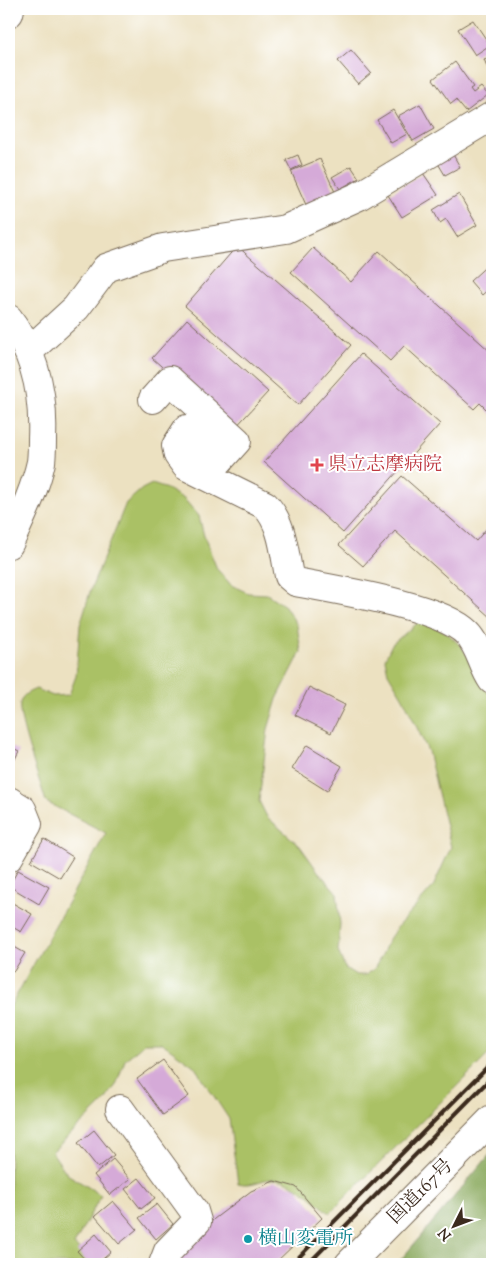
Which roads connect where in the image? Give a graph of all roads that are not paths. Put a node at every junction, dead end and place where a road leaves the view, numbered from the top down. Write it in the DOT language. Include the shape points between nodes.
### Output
graph roads {
  1 [pos="10,9"];
  2 [pos="9,13"];
  3 [pos="492,116"];
  4 [pos="9,319"];
  5 [pos="28,352"];
  6 [pos="153,399"];
  7 [pos="9,544"];
  8 [pos="492,680"];
  9 [pos="9,801"];
  10 [pos="9,857"];
  11 [pos="120,1109"];
  12 [pos="492,1119"];
  13 [pos="163,1264"];
  14 [pos="349,1264"];
  1 -- 2 [label="street"];
  3 -- 5 [label="street" via="359,196 286,229 163,248 106,268 76,308"];
  4 -- 5 [label="street"];
  5 -- 7 [label="street" via="39,382 43,416 41,461"];
  6 -- 8 [label="street" via="170,380 237,441 220,461 187,429 176,446 186,466 265,505 273,513 279,525 290,576 296,582 413,607 450,621 472,639"];
  9 -- 10 [label="street" via="22,809 28,824"];
  11 -- 13 [label="street" via="194,1211 197,1221 168,1251"];
  12 -- 14 [label="street, 国道167号"];
}
